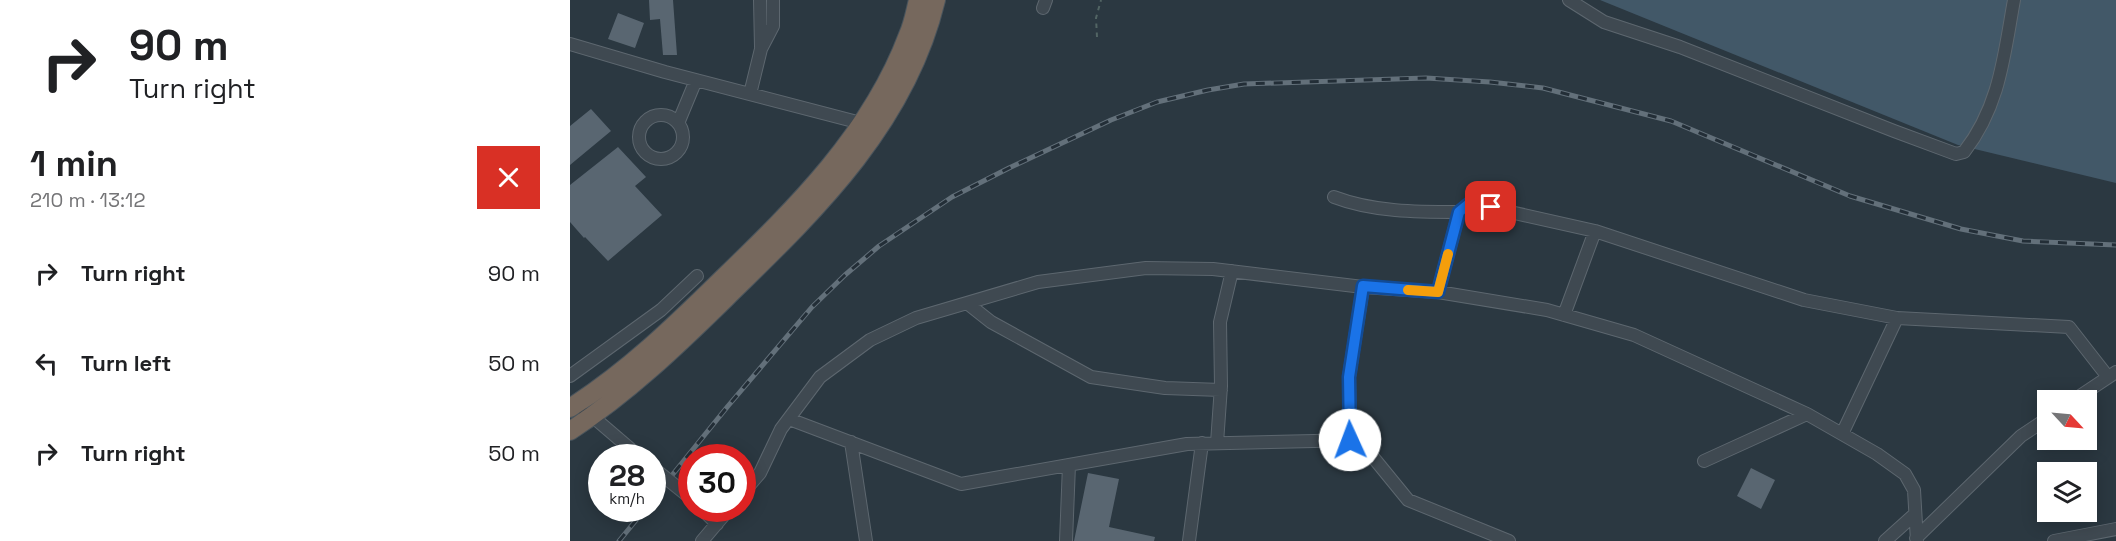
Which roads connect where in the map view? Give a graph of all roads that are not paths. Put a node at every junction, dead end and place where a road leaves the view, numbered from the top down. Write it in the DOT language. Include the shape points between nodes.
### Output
graph roads {
  1 [pos="760,0"];
  2 [pos="773,0"];
  3 [pos="918,0"];
  4 [pos="936,0"];
  5 [pos="1569,0"];
  6 [pos="2014,0"];
  7 [pos="570,44"];
  8 [pos="760,49"];
  9 [pos="696,80"];
  10 [pos="750,94"];
  11 [pos="678,121"];
  12 [pos="861,123"];
  13 [pos="1334,197"];
  14 [pos="1459,212"];
  15 [pos="1595,231"];
  16 [pos="1232,271"];
  17 [pos="697,276"];
  18 [pos="1363,286"];
  19 [pos="1438,292"];
  20 [pos="967,303"];
  21 [pos="1564,315"];
  22 [pos="1897,318"];
  23 [pos="2112,375"];
  24 [pos="570,376"];
  25 [pos="1221,390"];
  26 [pos="2089,390"];
  27 [pos="570,409"];
  28 [pos="1807,414"];
  29 [pos="592,417"];
  30 [pos="789,419"];
  31 [pos="2037,425"];
  32 [pos="570,430"];
  33 [pos="1842,434"];
  34 [pos="1350,440"];
  35 [pos="851,442"];
  36 [pos="1202,443"];
  37 [pos="1217,443"];
  38 [pos="624,444"];
  39 [pos="1704,461"];
  40 [pos="1069,465"];
  41 [pos="666,478"];
  42 [pos="756,478"];
  43 [pos="678,488"];
  44 [pos="1915,514"];
  45 [pos="717,524"];
  46 [pos="2116,529"];
  47 [pos="1917,540"];
  48 [pos="702,541"];
  49 [pos="866,541"];
  50 [pos="1066,541"];
  51 [pos="1189,541"];
  52 [pos="1509,541"];
  53 [pos="1885,541"];
  54 [pos="2054,541"];
  1 -- 8 [label="street"];
  2 -- 8 [label="street" via="773,26"];
  3 -- 12 [label="highway" via="909,34 883,89"];
  4 -- 29 [label="highway" via="910,75 869,143 845,174 706,317 633,386"];
  5 -- 6 [label="street" via="1604,22 1680,47 1956,154 1964,152 1977,136 1992,106"];
  7 -- 9 [label="street"];
  8 -- 10 [label="street"];
  9 -- 10 [label="street"];
  9 -- 11 [label="street"];
  10 -- 12 [label="street"];
  12 -- 27 [label="highway" via="830,168 799,203 637,360"];
  13 -- 14 [label="street" via="1354,205"];
  14 -- 15 [label="street" via="1470,203"];
  14 -- 19 [label="street"];
  15 -- 21 [label="street"];
  15 -- 22 [label="street" via="1804,300"];
  16 -- 18 [label="street"];
  16 -- 20 [label="street" via="1146,268 1038,282"];
  16 -- 25 [label="street" via="1220,322"];
  17 -- 24 [label="street" via="661,310"];
  18 -- 19 [label="street"];
  18 -- 34 [label="street" via="1349,377"];
  19 -- 21 [label="street"];
  20 -- 25 [label="street" via="991,322 1091,377 1165,388"];
  20 -- 30 [label="street" via="916,318 870,339 820,377"];
  21 -- 28 [label="street" via="1634,335"];
  22 -- 23 [label="street" via="2068,327"];
  22 -- 33 [label="street"];
  23 -- 26 [label="street"];
  25 -- 37 [label="street"];
  27 -- 29 [label="street"];
  28 -- 33 [label="street"];
  28 -- 39 [label="street"];
  29 -- 32 [label="highway"];
  29 -- 38 [label="street"];
  30 -- 35 [label="street"];
  30 -- 42 [label="street"];
  31 -- 47 [label="street" via="2021,436"];
  33 -- 44 [label="street" via="1905,474 1914,490"];
  34 -- 37 [label="street"];
  34 -- 52 [label="street" via="1359,440 1408,500"];
  35 -- 40 [label="street" via="961,484"];
  35 -- 49 [label="street"];
  36 -- 37 [label="street"];
  36 -- 40 [label="street"];
  36 -- 51 [label="street"];
  40 -- 50 [label="street"];
  41 -- 43 [label="street, bridge"];
  44 -- 47 [label="street"];
  44 -- 53 [label="street"];
  45 -- 48 [label="street"];
  46 -- 54 [label="street"];
}
